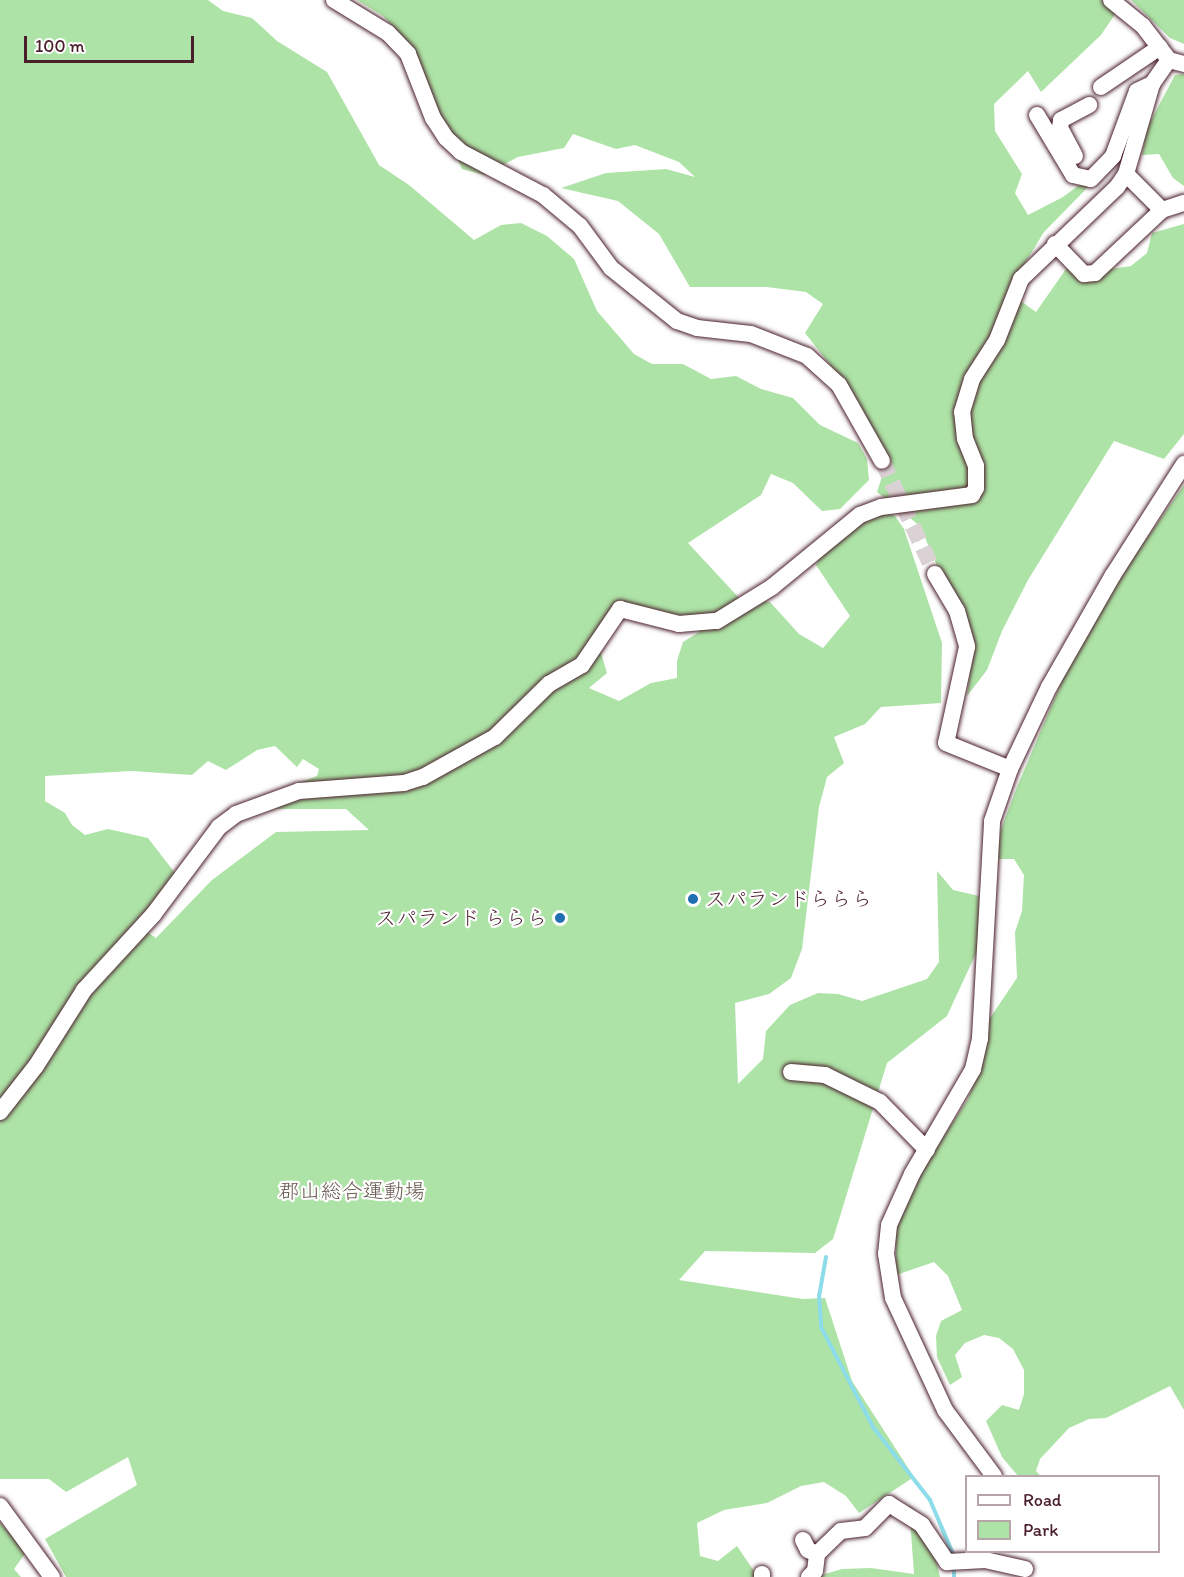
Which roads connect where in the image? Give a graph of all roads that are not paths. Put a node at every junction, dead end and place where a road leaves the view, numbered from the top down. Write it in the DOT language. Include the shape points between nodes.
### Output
graph roads {
  1 [pos="334,0"];
  2 [pos="1111,0"];
  3 [pos="1176,60"];
  4 [pos="1152,84"];
  5 [pos="1101,87"];
  6 [pos="1089,105"];
  7 [pos="1037,116"];
  8 [pos="1126,174"];
  9 [pos="1086,179"];
  10 [pos="1184,202"];
  11 [pos="1162,210"];
  12 [pos="1055,244"];
  13 [pos="882,461"];
  14 [pos="1184,464"];
  15 [pos="935,574"];
  16 [pos="1010,769"];
  17 [pos="791,1072"];
  18 [pos="0,1112"];
  19 [pos="927,1150"];
  20 [pos="993,1475"];
  21 [pos="0,1506"];
  22 [pos="803,1540"];
  23 [pos="1020,1553"];
  24 [pos="817,1554"];
  25 [pos="947,1570"];
  26 [pos="1026,1573"];
  27 [pos="52,1577"];
  28 [pos="809,1577"];
  1 -- 13 [label="street" via="388,33 408,54 433,118 461,152 543,195 580,226 611,268 677,321 697,328 751,334 807,356 839,385"];
  2 -- 3 [label="street"];
  3 -- 4 [label="street"];
  3 -- 5 [label="street"];
  4 -- 8 [label="street"];
  4 -- 9 [label="street" via="1137,91 1131,101 1113,156 1091,179"];
  6 -- 9 [label="street" via="1061,120 1060,128"];
  7 -- 9 [label="street" via="1073,175"];
  8 -- 11 [label="street"];
  8 -- 12 [label="street" via="1117,188"];
  10 -- 11 [label="street"];
  11 -- 12 [label="street" via="1095,273 1084,274"];
  12 -- 18 [label="street" via="1021,279 997,340 972,379 962,412 965,440 976,466 976,488 972,495 880,507 860,515 772,587 717,621 679,624 620,609 582,665 549,684 495,737 423,777 404,783 299,791 236,814 219,827 153,915 84,990 36,1066"];
  14 -- 16 [label="street" via="1113,575 1049,687"];
  15 -- 16 [label="street" via="957,611 967,647 946,743"];
  16 -- 19 [label="street" via="992,821 980,1038 973,1069"];
  17 -- 19 [label="street" via="825,1075 860,1090 891,1110"];
  19 -- 20 [label="street" via="889,1225 886,1254 893,1298 936,1394"];
  21 -- 27 [label="street"];
  22 -- 24 [label="street" via="808,1550"];
  23 -- 26 [label="street"];
  24 -- 25 [label="street" via="841,1531 865,1528 889,1504 922,1525"];
  24 -- 28 [label="street"];
  25 -- 26 [label="street" via="985,1560"];
}
